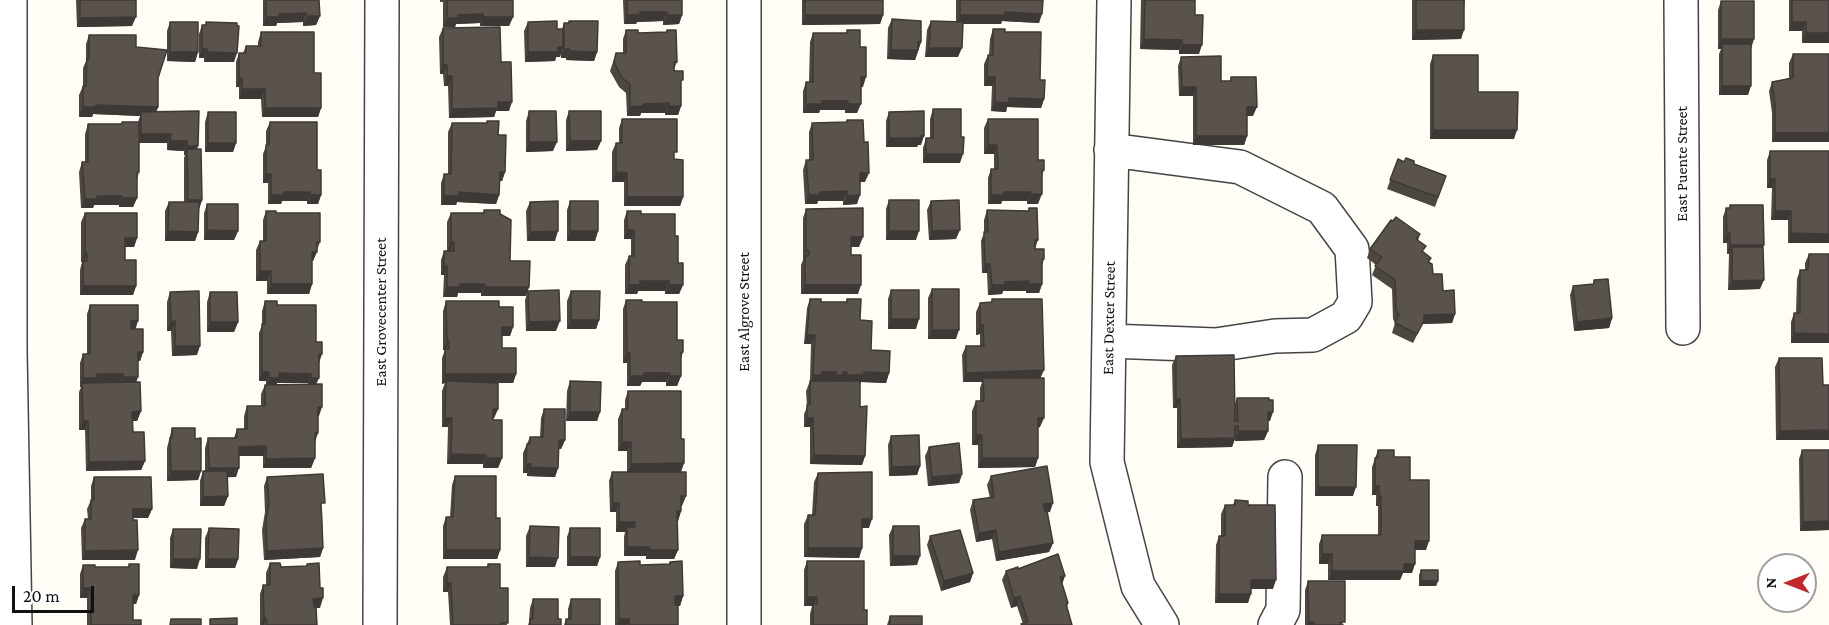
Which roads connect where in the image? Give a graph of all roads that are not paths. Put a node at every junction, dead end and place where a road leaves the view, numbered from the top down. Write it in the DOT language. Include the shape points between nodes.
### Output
graph roads {
  1 [pos="10,0"];
  2 [pos="382,0"];
  3 [pos="744,0"];
  4 [pos="1113,0"];
  5 [pos="1682,0"];
  6 [pos="1111,150"];
  7 [pos="1683,328"];
  8 [pos="1109,341"];
  9 [pos="5,350"];
  10 [pos="1285,477"];
  11 [pos="15,625"];
  12 [pos="380,625"];
  13 [pos="744,625"];
  14 [pos="1162,625"];
  15 [pos="1275,625"];
  1 -- 9 [label="street"];
  2 -- 12 [label="street, East Grovecenter Street"];
  3 -- 13 [label="street, East Algrove Street"];
  4 -- 6 [label="street, East Dexter Street"];
  5 -- 7 [label="street, East Puente Street"];
  6 -- 8 [label="street, East Dexter Street"];
  6 -- 8 [label="street" via="1240,167 1322,208 1352,249 1355,302 1346,317 1312,335 1216,345"];
  8 -- 14 [label="street, East Dexter Street" via="1107,462 1138,586"];
  9 -- 11 [label="street"];
  10 -- 15 [label="street" via="1283,610"];
}
